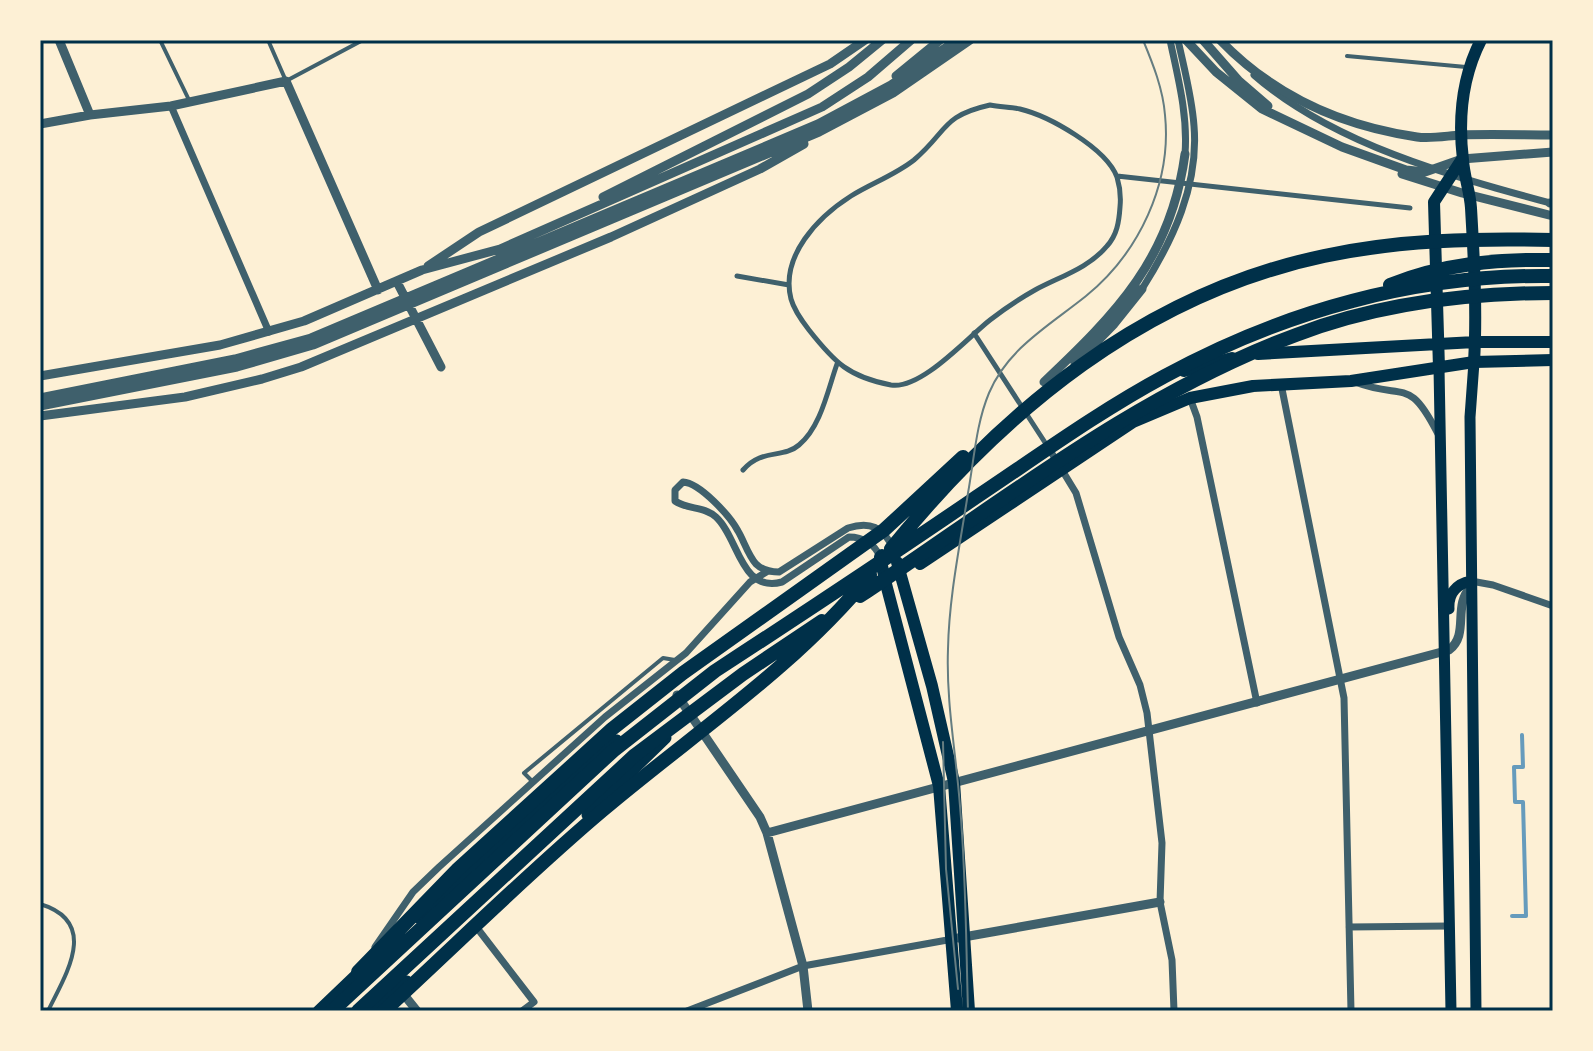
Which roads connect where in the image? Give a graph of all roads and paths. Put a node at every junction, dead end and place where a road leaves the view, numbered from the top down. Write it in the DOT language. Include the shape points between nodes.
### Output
graph roads {
  1 [pos="59,40"];
  2 [pos="160,40"];
  3 [pos="268,40"];
  4 [pos="363,40"];
  5 [pos="865,40"];
  6 [pos="882,40"];
  7 [pos="911,40"];
  8 [pos="940,40"];
  9 [pos="957,40"];
  10 [pos="970,40"];
  11 [pos="1170,40"];
  12 [pos="1178,40"];
  13 [pos="1186,40"];
  14 [pos="1203,40"];
  15 [pos="1219,40"];
  16 [pos="1481,40"];
  17 [pos="1347,56"];
  18 [pos="1468,67"];
  19 [pos="286,81"];
  20 [pos="190,102"];
  21 [pos="171,106"];
  22 [pos="90,115"];
  23 [pos="40,124"];
  24 [pos="1462,135"];
  25 [pos="1553,135"];
  26 [pos="1553,152"];
  27 [pos="1185,154"];
  28 [pos="1462,159"];
  29 [pos="1117,176"];
  30 [pos="1552,203"];
  31 [pos="1410,208"];
  32 [pos="1553,216"];
  33 [pos="1553,237"];
  34 [pos="1553,260"];
  35 [pos="422,270"];
  36 [pos="737,276"];
  37 [pos="1553,276"];
  38 [pos="397,282"];
  39 [pos="789,285"];
  40 [pos="1142,289"];
  41 [pos="378,290"];
  42 [pos="1553,294"];
  43 [pos="410,297"];
  44 [pos="1352,300"];
  45 [pos="269,332"];
  46 [pos="974,333"];
  47 [pos="1475,342"];
  48 [pos="1553,342"];
  49 [pos="1440,346"];
  50 [pos="1553,360"];
  51 [pos="1474,362"];
  52 [pos="837,364"];
  53 [pos="441,367"];
  54 [pos="1439,368"];
  55 [pos="40,376"];
  56 [pos="1351,381"];
  57 [pos="1281,384"];
  58 [pos="1047,385"];
  59 [pos="40,398"];
  60 [pos="1190,398"];
  61 [pos="40,406"];
  62 [pos="40,416"];
  63 [pos="1441,440"];
  64 [pos="1046,444"];
  65 [pos="743,470"];
  66 [pos="1062,470"];
  67 [pos="893,548"];
  68 [pos="880,557"];
  69 [pos="768,571"];
  70 [pos="901,576"];
  71 [pos="755,578"];
  72 [pos="886,584"];
  73 [pos="1471,584"];
  74 [pos="1553,606"];
  75 [pos="1443,646"];
  76 [pos="678,660"];
  77 [pos="1341,679"];
  78 [pos="677,695"];
  79 [pos="1257,703"];
  80 [pos="690,715"];
  81 [pos="1150,731"];
  82 [pos="533,782"];
  83 [pos="954,782"];
  84 [pos="939,786"];
  85 [pos="767,833"];
  86 [pos="1160,902"];
  87 [pos="40,904"];
  88 [pos="472,921"];
  89 [pos="1449,926"];
  90 [pos="1349,927"];
  91 [pos="959,938"];
  92 [pos="803,966"];
  93 [pos="358,972"];
  94 [pos="399,988"];
  95 [pos="48,1011"];
  96 [pos="318,1011"];
  97 [pos="332,1011"];
  98 [pos="358,1011"];
  99 [pos="373,1011"];
  100 [pos="384,1011"];
  101 [pos="417,1011"];
  102 [pos="522,1011"];
  103 [pos="687,1011"];
  104 [pos="808,1011"];
  105 [pos="957,1011"];
  106 [pos="969,1011"];
  107 [pos="1174,1011"];
  108 [pos="1351,1011"];
  109 [pos="1451,1011"];
  110 [pos="1476,1011"];
  1 -- 22 [label="street"];
  2 -- 20 [label="lane"];
  3 -- 19 [label="lane"];
  4 -- 19 [label="lane"];
  5 -- 35 [label="street" via="830,64 479,232"];
  6 -- 43 [label="street" via="808,94"];
  7 -- 35 [label="street" via="822,107 500,249"];
  8 -- 62 [label="street" via="831,125 760,169 301,367 185,397"];
  9 -- 43 [label="street" via="841,113"];
  10 -- 61 [label="street" via="893,93 819,132 313,345 237,367"];
  11 -- 27 [label="street" via="1184,102"];
  12 -- 40 [label="street" via="1194,129 1192,167 1177,226"];
  13 -- 28 [label="street" via="1262,109 1342,147 1425,172"];
  14 -- 32 [label="street" via="1276,113 1321,139 1433,184"];
  15 -- 24 [label="street" via="1251,69 1318,110 1419,137"];
  15 -- 30 [label="street" via="1263,83 1331,125 1431,167"];
  16 -- 18 [label="highway"];
  17 -- 18 [label="lane"];
  18 -- 24 [label="highway"];
  19 -- 20 [label="street"];
  19 -- 41 [label="street"];
  20 -- 21 [label="street"];
  21 -- 22 [label="street"];
  21 -- 45 [label="street"];
  22 -- 23 [label="street"];
  24 -- 25 [label="street"];
  24 -- 28 [label="highway"];
  26 -- 28 [label="street"];
  27 -- 58 [label="street" via="1177,202 1148,266"];
  28 -- 47 [label="highway" via="1471,205"];
  28 -- 49 [label="highway" via="1434,202"];
  29 -- 31 [label="street"];
  29 -- 39 [label="street" via="1080,138 1022,109 990,105 964,111 915,159 851,196 810,232 792,260"];
  29 -- 46 [label="street" via="1119,219 1106,248"];
  33 -- 58 [label="highway" via="1446,240 1322,256 1202,296"];
  34 -- 44 [label="highway" via="1517,259 1435,270"];
  35 -- 38 [label="street"];
  36 -- 39 [label="street"];
  37 -- 44 [label="highway" via="1470,280"];
  38 -- 41 [label="street"];
  38 -- 53 [label="street"];
  39 -- 52 [label="street" via="802,319"];
  40 -- 58 [label="street" via="1114,324"];
  41 -- 45 [label="street"];
  42 -- 98 [label="highway" via="1402,306 1300,333 1201,376 1109,429 675,723"];
  43 -- 59 [label="street" via="311,338 235,359"];
  44 -- 97 [label="highway" via="1237,340 1165,376 715,671 613,751"];
  45 -- 55 [label="street"];
  46 -- 52 [label="street" via="917,380 897,386"];
  46 -- 64 [label="street"];
  47 -- 48 [label="highway"];
  47 -- 49 [label="highway"];
  47 -- 51 [label="highway"];
  49 -- 54 [label="highway"];
  49 -- 64 [label="highway" via="1230,358 1156,382"];
  50 -- 51 [label="highway"];
  51 -- 54 [label="highway"];
  51 -- 73 [label="main road"];
  52 -- 65 [label="street" via="817,420 799,446 751,460"];
  54 -- 56 [label="highway"];
  54 -- 63 [label="main road"];
  56 -- 57 [label="highway"];
  56 -- 63 [label="street" via="1408,393 1420,401"];
  57 -- 60 [label="highway"];
  57 -- 77 [label="street"];
  58 -- 93 [label="highway" via="884,530 612,729 458,869"];
  58 -- 100 [label="highway" via="952,481 817,635 546,859"];
  60 -- 66 [label="highway" via="1133,422"];
  60 -- 79 [label="street"];
  63 -- 75 [label="main road"];
  64 -- 66 [label="street"];
  64 -- 67 [label="highway"];
  66 -- 70 [label="highway"];
  66 -- 81 [label="street" via="1076,493 1119,637 1140,685"];
  67 -- 68 [label="highway"];
  67 -- 69 [label="street" via="877,527 859,524 779,572"];
  67 -- 70 [label="highway"];
  68 -- 71 [label="street" via="862,538 849,537 782,582"];
  68 -- 72 [label="highway"];
  68 -- 78 [label="main road"];
  69 -- 71 [label="street"];
  69 -- 71 [label="street" via="757,565 734,523 701,490 689,482 679,485 675,501 716,517"];
  70 -- 72 [label="highway"];
  70 -- 83 [label="highway"];
  71 -- 76 [label="street"];
  72 -- 80 [label="main road"];
  72 -- 84 [label="highway"];
  73 -- 74 [label="street" via="1493,585"];
  73 -- 75 [label="main road" via="1459,585 1451,595"];
  73 -- 110 [label="main road"];
  75 -- 77 [label="street"];
  75 -- 89 [label="main road"];
  76 -- 82 [label="street"];
  76 -- 82 [label="lane" via="663,658 580,724 524,773"];
  77 -- 79 [label="street"];
  77 -- 90 [label="street"];
  78 -- 80 [label="street"];
  78 -- 93 [label="main road" via="597,755"];
  79 -- 81 [label="street"];
  80 -- 85 [label="street"];
  80 -- 88 [label="main road"];
  81 -- 83 [label="street"];
  81 -- 86 [label="street" via="1162,843"];
  82 -- 93 [label="street" via="413,892"];
  83 -- 84 [label="street"];
  83 -- 91 [label="highway"];
  84 -- 85 [label="street"];
  84 -- 91 [label="highway"];
  85 -- 92 [label="street"];
  86 -- 91 [label="street"];
  86 -- 107 [label="street" via="1172,960"];
  87 -- 95 [label="lane" via="68,921 76,941 72,962"];
  88 -- 94 [label="main road"];
  88 -- 102 [label="street" via="534,1002"];
  89 -- 90 [label="street"];
  89 -- 109 [label="main road"];
  90 -- 108 [label="street"];
  91 -- 92 [label="street"];
  91 -- 105 [label="highway"];
  91 -- 106 [label="highway"];
  92 -- 103 [label="street"];
  92 -- 104 [label="street"];
  93 -- 96 [label="main road"];
  94 -- 99 [label="main road"];
  94 -- 101 [label="street"];
}
